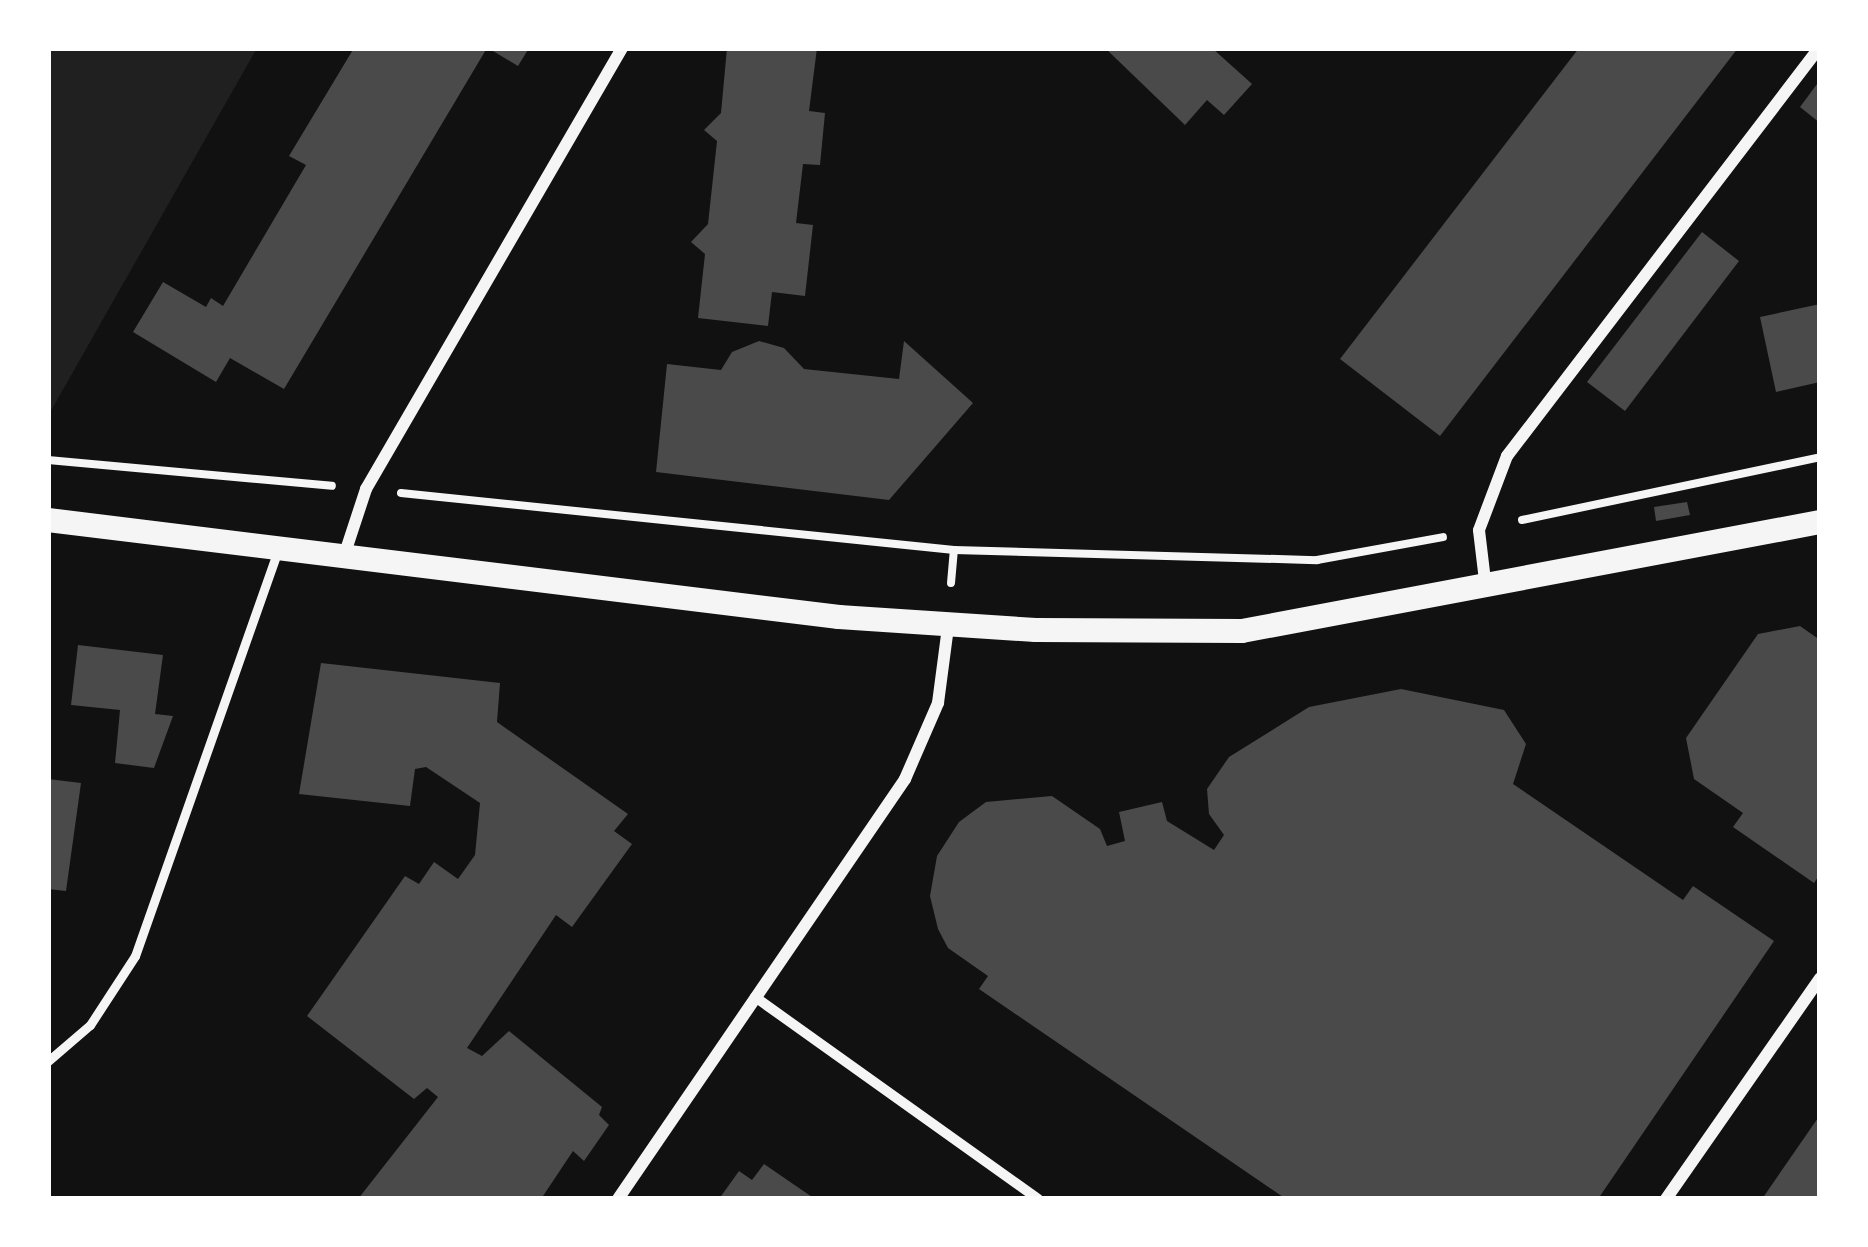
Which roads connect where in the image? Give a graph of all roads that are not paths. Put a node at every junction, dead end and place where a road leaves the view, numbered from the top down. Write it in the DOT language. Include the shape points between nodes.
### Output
graph roads {
  1 [pos="622,48"];
  2 [pos="1819,48"];
  3 [pos="48,520"];
  4 [pos="1820,522"];
  5 [pos="278,550"];
  6 [pos="344,556"];
  7 [pos="1486,590"];
  8 [pos="948,626"];
  9 [pos="1820,978"];
  10 [pos="755,997"];
  11 [pos="48,1061"];
  12 [pos="618,1199"];
  13 [pos="1038,1199"];
  14 [pos="1666,1199"];
  1 -- 6 [label="street" via="365,489"];
  2 -- 7 [label="street" via="1507,456 1479,530"];
  3 -- 5 [label="main road"];
  4 -- 7 [label="main road"];
  5 -- 6 [label="main road"];
  5 -- 11 [label="lane" via="135,956 90,1025"];
  6 -- 8 [label="main road"];
  7 -- 8 [label="main road" via="1241,631"];
  8 -- 10 [label="street" via="938,703 905,779"];
  9 -- 14 [label="street"];
  10 -- 12 [label="street"];
  10 -- 13 [label="street"];
}
